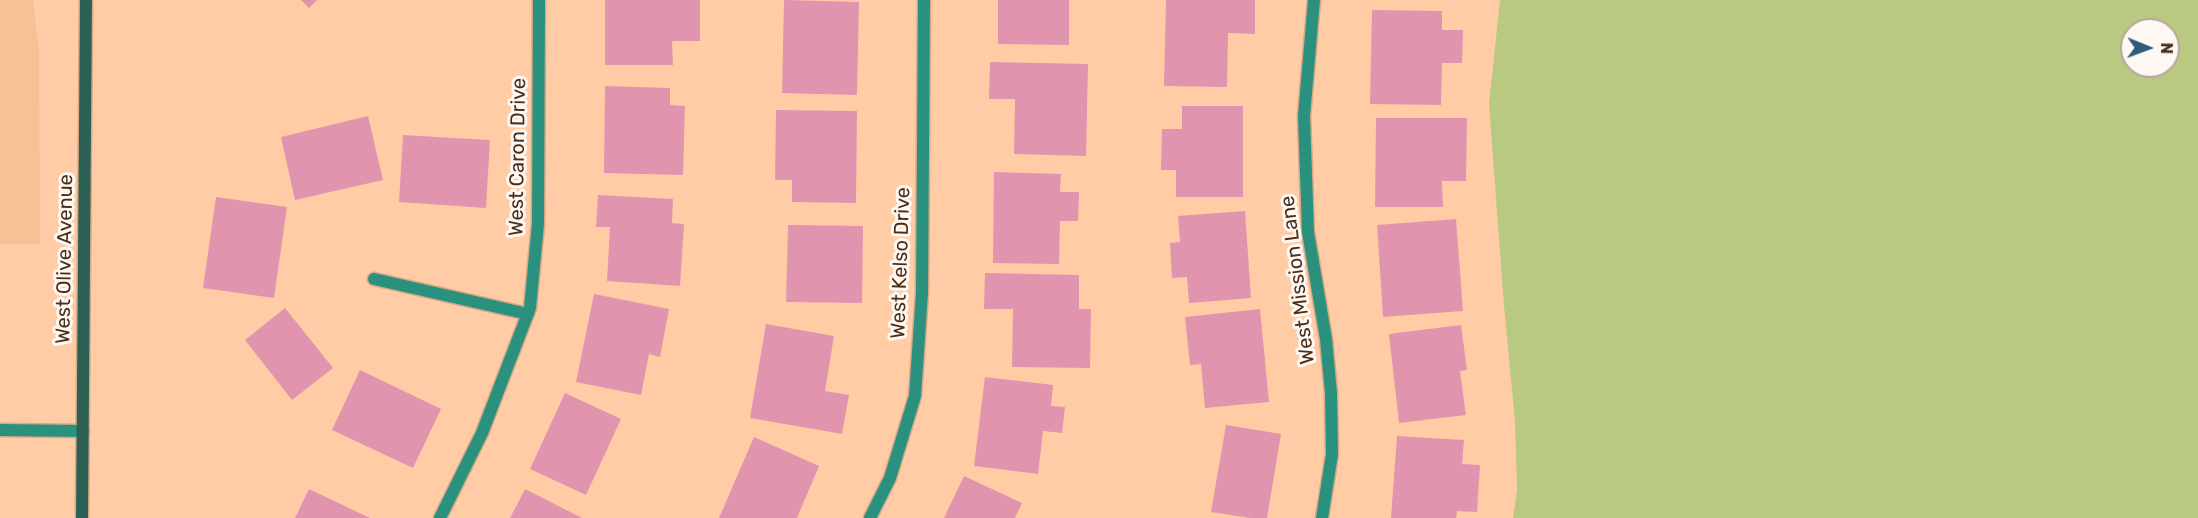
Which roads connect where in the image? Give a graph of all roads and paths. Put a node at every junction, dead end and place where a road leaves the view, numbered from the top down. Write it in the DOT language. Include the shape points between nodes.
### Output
graph roads {
  1 [pos="86,0"];
  2 [pos="539,0"];
  3 [pos="924,0"];
  4 [pos="1314,0"];
  5 [pos="374,279"];
  6 [pos="528,314"];
  7 [pos="0,430"];
  8 [pos="83,431"];
  9 [pos="82,518"];
  10 [pos="440,518"];
  11 [pos="870,518"];
  12 [pos="1322,518"];
  1 -- 8 [label="main road, West Olive Avenue"];
  2 -- 6 [label="street, West Caron Drive" via="538,224"];
  3 -- 11 [label="street, West Kelso Drive" via="922,293 915,396 890,478"];
  4 -- 12 [label="street, West Mission Lane" via="1304,116 1308,232 1331,393 1332,454"];
  5 -- 6 [label="street"];
  6 -- 10 [label="street, West Caron Drive" via="482,433"];
  7 -- 8 [label="street"];
  8 -- 9 [label="main road, West Olive Avenue"];
}
